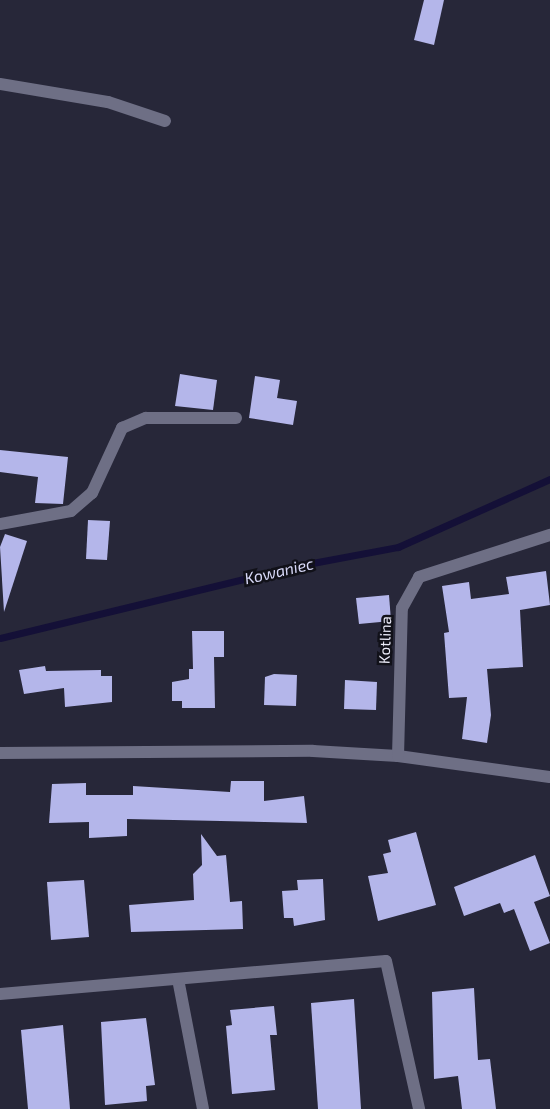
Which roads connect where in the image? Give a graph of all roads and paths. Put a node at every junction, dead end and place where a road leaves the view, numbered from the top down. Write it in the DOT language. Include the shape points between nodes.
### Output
graph roads {
  1 [pos="0,84"];
  2 [pos="165,121"];
  3 [pos="236,418"];
  4 [pos="0,524"];
  5 [pos="550,535"];
  6 [pos="0,753"];
  7 [pos="398,756"];
  8 [pos="550,777"];
  9 [pos="178,979"];
  10 [pos="0,994"];
  11 [pos="203,1109"];
  12 [pos="419,1109"];
  1 -- 2 [label="street" via="108,102"];
  3 -- 4 [label="street" via="146,418 122,428 92,493 71,511"];
  5 -- 7 [label="street, Kotlina" via="419,577 402,608"];
  6 -- 7 [label="street" via="242,750"];
  7 -- 8 [label="street"];
  9 -- 10 [label="street"];
  9 -- 11 [label="street"];
  9 -- 12 [label="street" via="386,962"];
}
